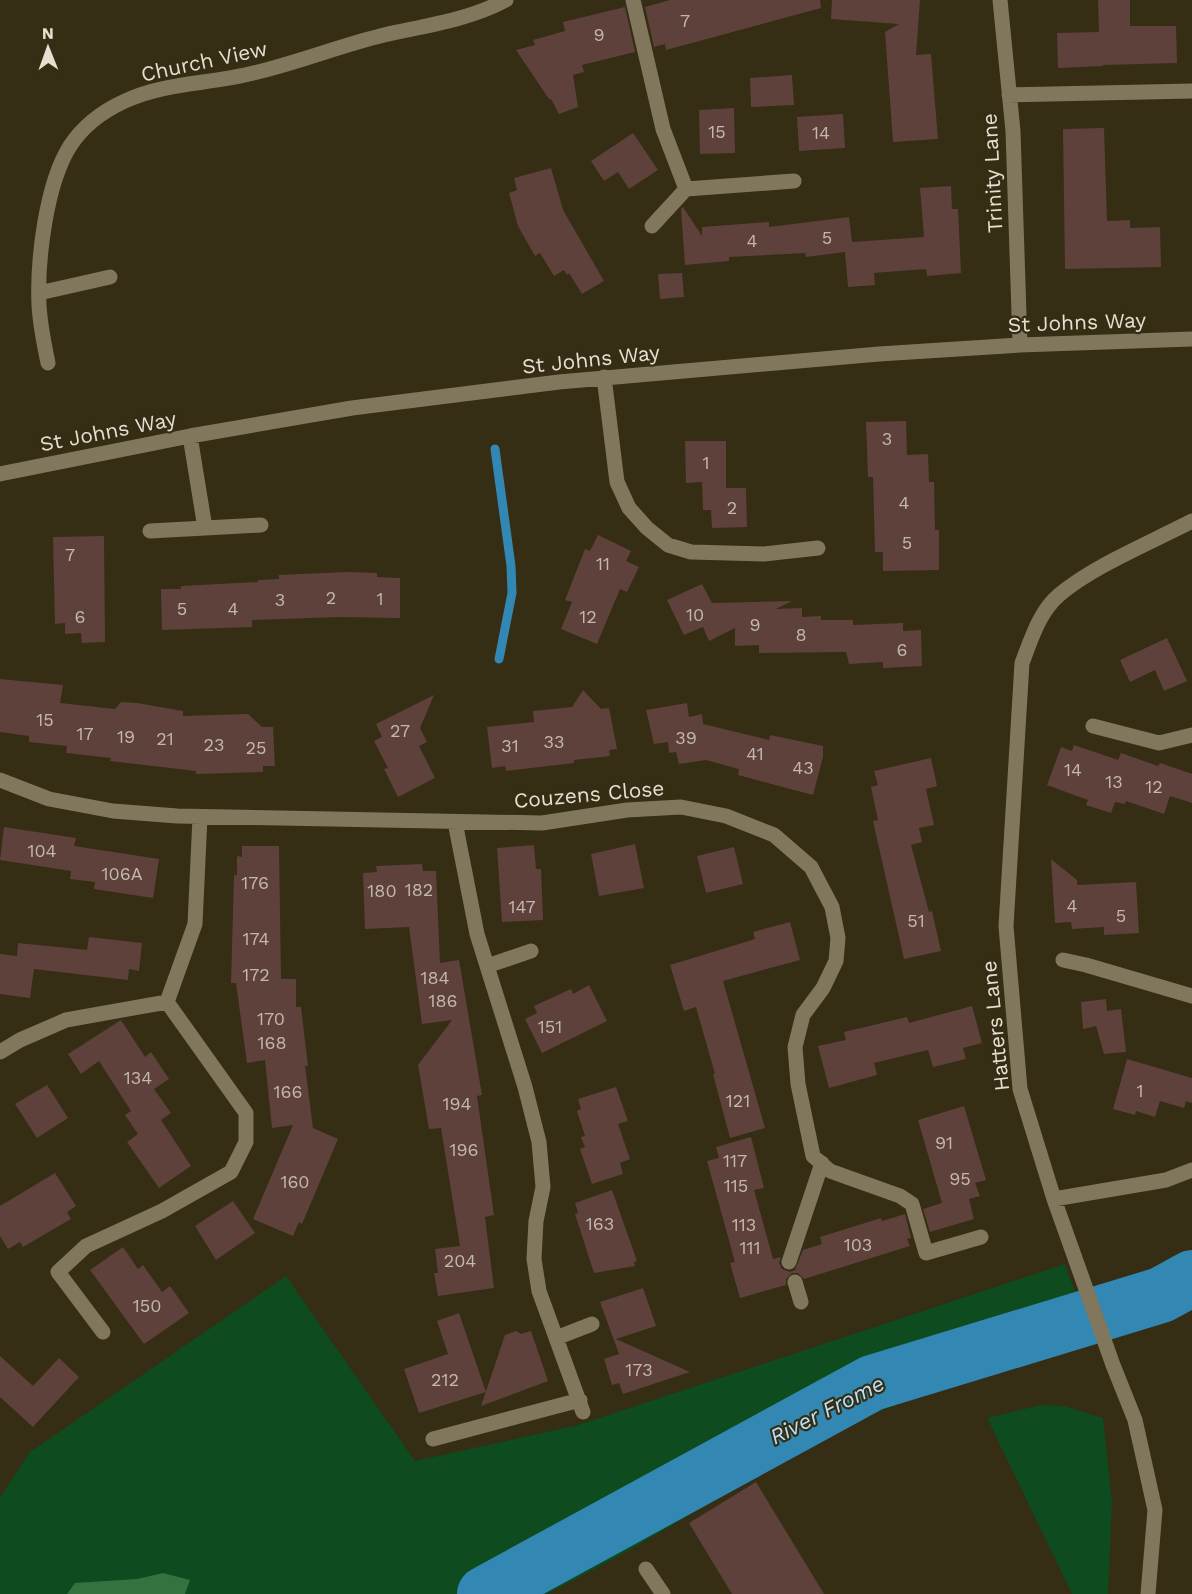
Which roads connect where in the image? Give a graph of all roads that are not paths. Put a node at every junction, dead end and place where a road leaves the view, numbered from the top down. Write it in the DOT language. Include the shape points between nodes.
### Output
graph roads {
  1 [pos="506,0"];
  2 [pos="633,0"];
  3 [pos="1000,0"];
  4 [pos="1192,91"];
  5 [pos="1009,96"];
  6 [pos="794,181"];
  7 [pos="686,189"];
  8 [pos="652,226"];
  9 [pos="110,277"];
  10 [pos="39,293"];
  11 [pos="1192,339"];
  12 [pos="1020,345"];
  13 [pos="48,363"];
  14 [pos="604,377"];
  15 [pos="190,436"];
  16 [pos="0,474"];
  17 [pos="1192,521"];
  18 [pos="261,525"];
  19 [pos="205,528"];
  20 [pos="150,531"];
  21 [pos="819,548"];
  22 [pos="1093,726"];
  23 [pos="1192,735"];
  24 [pos="0,780"];
  25 [pos="201,817"];
  26 [pos="455,822"];
  27 [pos="531,951"];
  28 [pos="1063,960"];
  29 [pos="487,966"];
  30 [pos="1192,996"];
  31 [pos="167,1002"];
  32 [pos="0,1052"];
  33 [pos="822,1163"];
  34 [pos="1192,1170"];
  35 [pos="1054,1199"];
  36 [pos="981,1237"];
  37 [pos="789,1262"];
  38 [pos="795,1282"];
  39 [pos="801,1302"];
  40 [pos="592,1324"];
  41 [pos="103,1332"];
  42 [pos="556,1338"];
  43 [pos="433,1439"];
  44 [pos="645,1569"];
  45 [pos="663,1594"];
  46 [pos="1148,1594"];
  1 -- 10 [label="street, Church View" via="474,13 248,75 150,92 110,108 71,145 56,177 45,229"];
  2 -- 7 [label="street" via="663,129"];
  3 -- 5 [label="street, Trinity Lane"];
  4 -- 5 [label="street"];
  5 -- 12 [label="street, Trinity Lane"];
  6 -- 7 [label="street"];
  7 -- 8 [label="street"];
  9 -- 10 [label="street"];
  10 -- 13 [label="street, Church View"];
  11 -- 12 [label="street, St Johns Way"];
  12 -- 14 [label="street, St Johns Way"];
  14 -- 15 [label="street, St Johns Way" via="352,408"];
  14 -- 21 [label="street" via="617,482 629,508 668,545 692,552 764,554"];
  15 -- 16 [label="street, St Johns Way"];
  15 -- 19 [label="street"];
  17 -- 35 [label="street, Hatters Lane" via="1097,570 1058,596 1037,625 1022,663 1006,926 1020,1089"];
  18 -- 19 [label="street"];
  19 -- 20 [label="street"];
  22 -- 23 [label="street" via="1159,743"];
  24 -- 25 [label="street, Couzens Close" via="49,799 113,811"];
  25 -- 26 [label="street, Couzens Close"];
  25 -- 31 [label="street" via="195,924"];
  26 -- 29 [label="street"];
  26 -- 33 [label="street, Couzens Close" via="542,823 627,810 681,807 726,816 774,835 811,867 832,907 838,938 836,961 803,1016 795,1047 798,1084 813,1156"];
  27 -- 29 [label="street"];
  28 -- 30 [label="street"];
  29 -- 42 [label="street" via="539,1142 543,1187 534,1259 539,1291"];
  31 -- 32 [label="street" via="66,1020"];
  31 -- 41 [label="street" via="246,1113 246,1142 231,1172 162,1211 86,1246 58,1272"];
  33 -- 36 [label="street" via="830,1171 912,1204 926,1253"];
  33 -- 37 [label="street"];
  34 -- 35 [label="street" via="1166,1180"];
  35 -- 46 [label="street, Hatters Lane" via="1135,1420 1155,1510"];
  38 -- 39 [label="street"];
  40 -- 42 [label="street"];
  42 -- 43 [label="street" via="582,1406"];
  44 -- 45 [label="street"];
}
